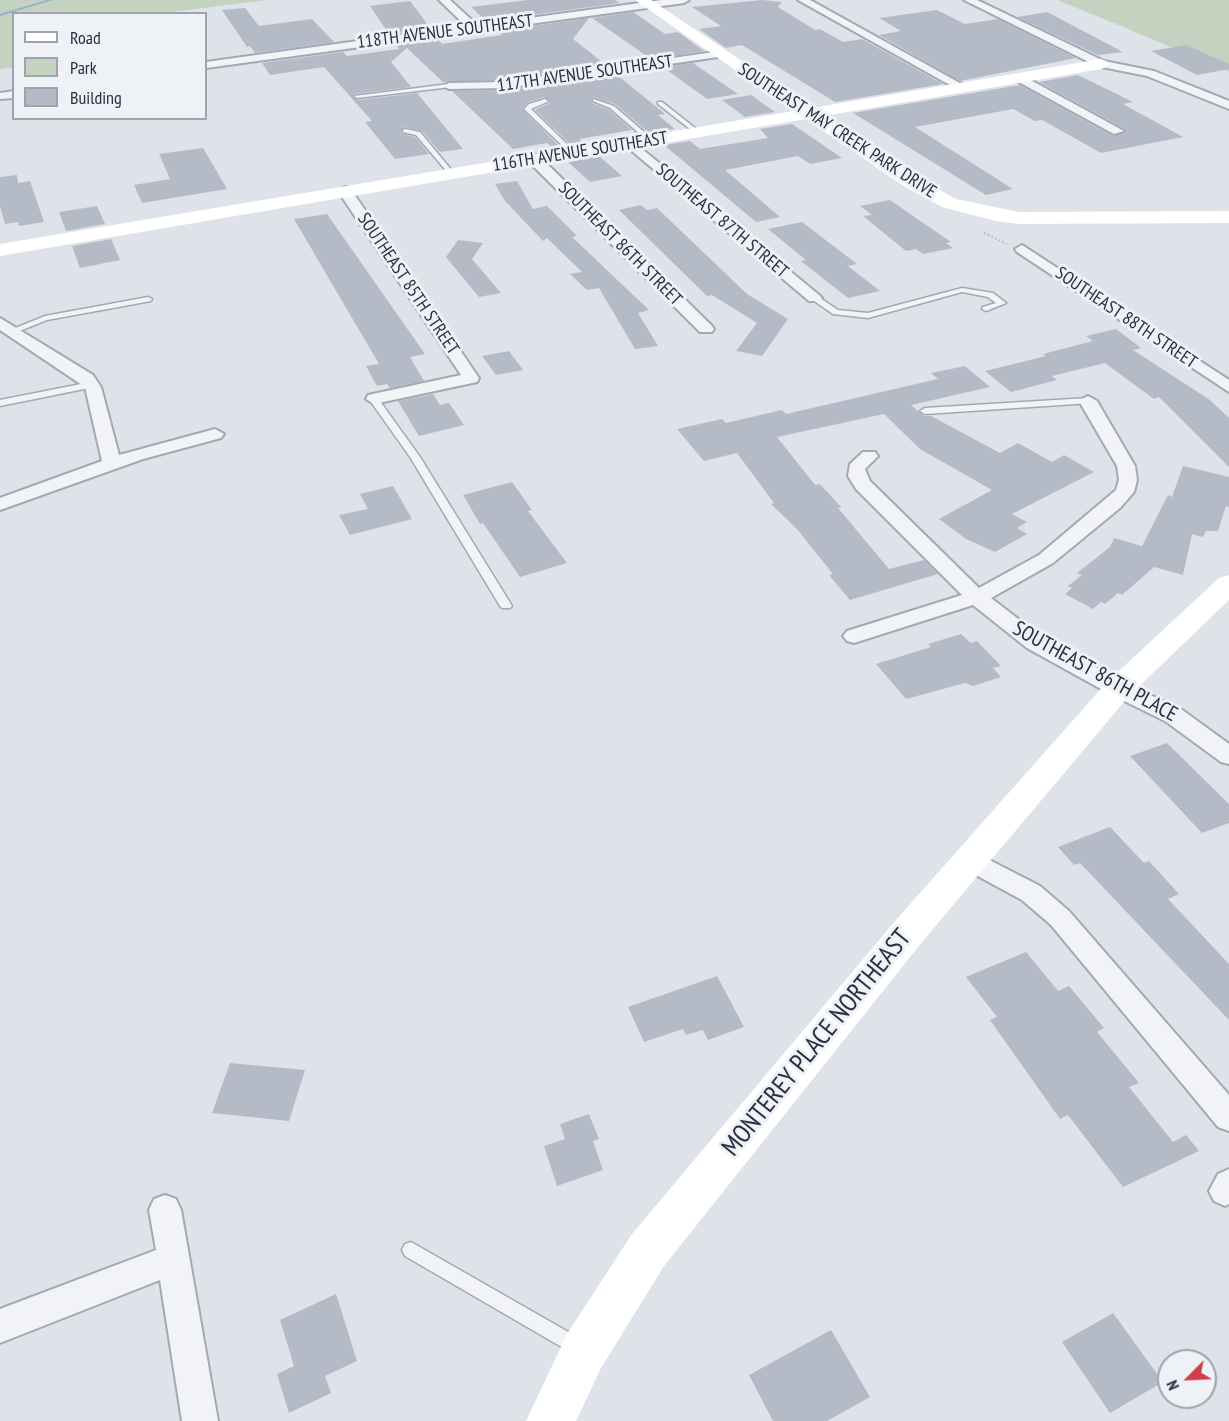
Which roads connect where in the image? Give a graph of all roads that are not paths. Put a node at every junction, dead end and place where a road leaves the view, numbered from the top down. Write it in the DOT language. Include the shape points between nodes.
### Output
graph roads {
  1 [pos="444,0"];
  2 [pos="684,0"];
  3 [pos="803,0"];
  4 [pos="969,0"];
  5 [pos="646,2"];
  6 [pos="473,27"];
  7 [pos="721,54"];
  8 [pos="207,64"];
  9 [pos="1101,64"];
  10 [pos="1019,78"];
  11 [pos="449,86"];
  12 [pos="961,87"];
  13 [pos="357,96"];
  14 [pos="595,100"];
  15 [pos="545,101"];
  16 [pos="660,103"];
  17 [pos="1229,105"];
  18 [pos="809,114"];
  19 [pos="1118,130"];
  20 [pos="405,131"];
  21 [pos="697,132"];
  22 [pos="650,140"];
  23 [pos="630,143"];
  24 [pos="573,153"];
  25 [pos="534,159"];
  26 [pos="451,173"];
  27 [pos="345,191"];
  28 [pos="1229,217"];
  29 [pos="59,241"];
  30 [pos="1022,249"];
  31 [pos="0,250"];
  32 [pos="0,255"];
  33 [pos="814,298"];
  34 [pos="148,299"];
  35 [pos="986,309"];
  36 [pos="6,327"];
  37 [pos="706,329"];
  38 [pos="91,385"];
  39 [pos="1229,387"];
  40 [pos="374,399"];
  41 [pos="1088,400"];
  42 [pos="0,403"];
  43 [pos="925,411"];
  44 [pos="215,434"];
  45 [pos="869,456"];
  46 [pos="112,464"];
  47 [pos="0,504"];
  48 [pos="1229,584"];
  49 [pos="976,597"];
  50 [pos="506,606"];
  51 [pos="854,636"];
  52 [pos="1118,689"];
  53 [pos="1229,756"];
  54 [pos="970,860"];
  55 [pos="1229,1117"];
  56 [pos="165,1210"];
  57 [pos="411,1250"];
  58 [pos="173,1259"];
  59 [pos="0,1326"];
  60 [pos="584,1351"];
  61 [pos="200,1421"];
  62 [pos="551,1421"];
  1 -- 6 [label="street"];
  2 -- 5 [label="street, 118TH AVENUE SOUTHEAST"];
  3 -- 12 [label="street"];
  4 -- 9 [label="street"];
  5 -- 6 [label="street, 118TH AVENUE SOUTHEAST"];
  5 -- 7 [label="street, SOUTHEAST MAY CREEK PARK DRIVE"];
  6 -- 8 [label="street, 118TH AVENUE SOUTHEAST"];
  7 -- 11 [label="street, 117TH AVENUE SOUTHEAST" via="504,86"];
  7 -- 18 [label="street, SOUTHEAST MAY CREEK PARK DRIVE"];
  9 -- 10 [label="street, 116TH AVENUE SOUTHEAST"];
  9 -- 17 [label="street" via="1150,73"];
  10 -- 12 [label="street, 116TH AVENUE SOUTHEAST"];
  10 -- 19 [label="street"];
  11 -- 13 [label="lane"];
  12 -- 18 [label="street, 116TH AVENUE SOUTHEAST"];
  14 -- 22 [label="lane" via="612,107"];
  15 -- 24 [label="lane" via="527,110"];
  16 -- 21 [label="lane"];
  18 -- 21 [label="street, 116TH AVENUE SOUTHEAST"];
  18 -- 28 [label="street, SOUTHEAST MAY CREEK PARK DRIVE" via="925,191 977,211 1045,218"];
  20 -- 26 [label="lane" via="418,133"];
  21 -- 22 [label="street, 116TH AVENUE SOUTHEAST"];
  22 -- 23 [label="street, 116TH AVENUE SOUTHEAST"];
  23 -- 24 [label="street, 116TH AVENUE SOUTHEAST"];
  23 -- 33 [label="street, SOUTHEAST 87TH STREET"];
  24 -- 25 [label="street, 116TH AVENUE SOUTHEAST"];
  25 -- 26 [label="street, 116TH AVENUE SOUTHEAST"];
  25 -- 37 [label="street, SOUTHEAST 86TH STREET"];
  26 -- 27 [label="street, 116TH AVENUE SOUTHEAST"];
  27 -- 29 [label="street, 116TH AVENUE SOUTHEAST"];
  27 -- 40 [label="street, SOUTHEAST 85TH STREET" via="471,378"];
  29 -- 31 [label="street, 116TH AVENUE SOUTHEAST"];
  29 -- 32 [label="street, 116TH AVENUE SOUTHEAST"];
  30 -- 39 [label="street, SOUTHEAST 88TH STREET"];
  33 -- 35 [label="lane" via="837,312 868,316 962,290 990,295 1002,303"];
  34 -- 36 [label="lane"];
  36 -- 38 [label="street" via="75,369"];
  38 -- 42 [label="lane"];
  38 -- 46 [label="street"];
  40 -- 50 [label="lane" via="415,457"];
  41 -- 43 [label="lane"];
  41 -- 49 [label="street" via="1126,466 1125,492 1022,576"];
  44 -- 46 [label="street"];
  45 -- 49 [label="street, SOUTHEAST 86TH PLACE" via="856,468 863,485"];
  46 -- 47 [label="street"];
  48 -- 52 [label="street, MONTEREY PLACE NORTHEAST"];
  49 -- 51 [label="street"];
  49 -- 52 [label="street, SOUTHEAST 86TH PLACE" via="1035,643"];
  52 -- 53 [label="street, SOUTHEAST 86TH PLACE" via="1173,715"];
  52 -- 54 [label="street, MONTEREY PLACE NORTHEAST"];
  54 -- 55 [label="street" via="1030,893 1060,918"];
  54 -- 60 [label="street, MONTEREY PLACE NORTHEAST" via="648,1250"];
  56 -- 58 [label="street"];
  57 -- 60 [label="lane"];
  58 -- 59 [label="street"];
  58 -- 61 [label="street"];
  60 -- 62 [label="street, MONTEREY PLACE NORTHEAST"];
}
